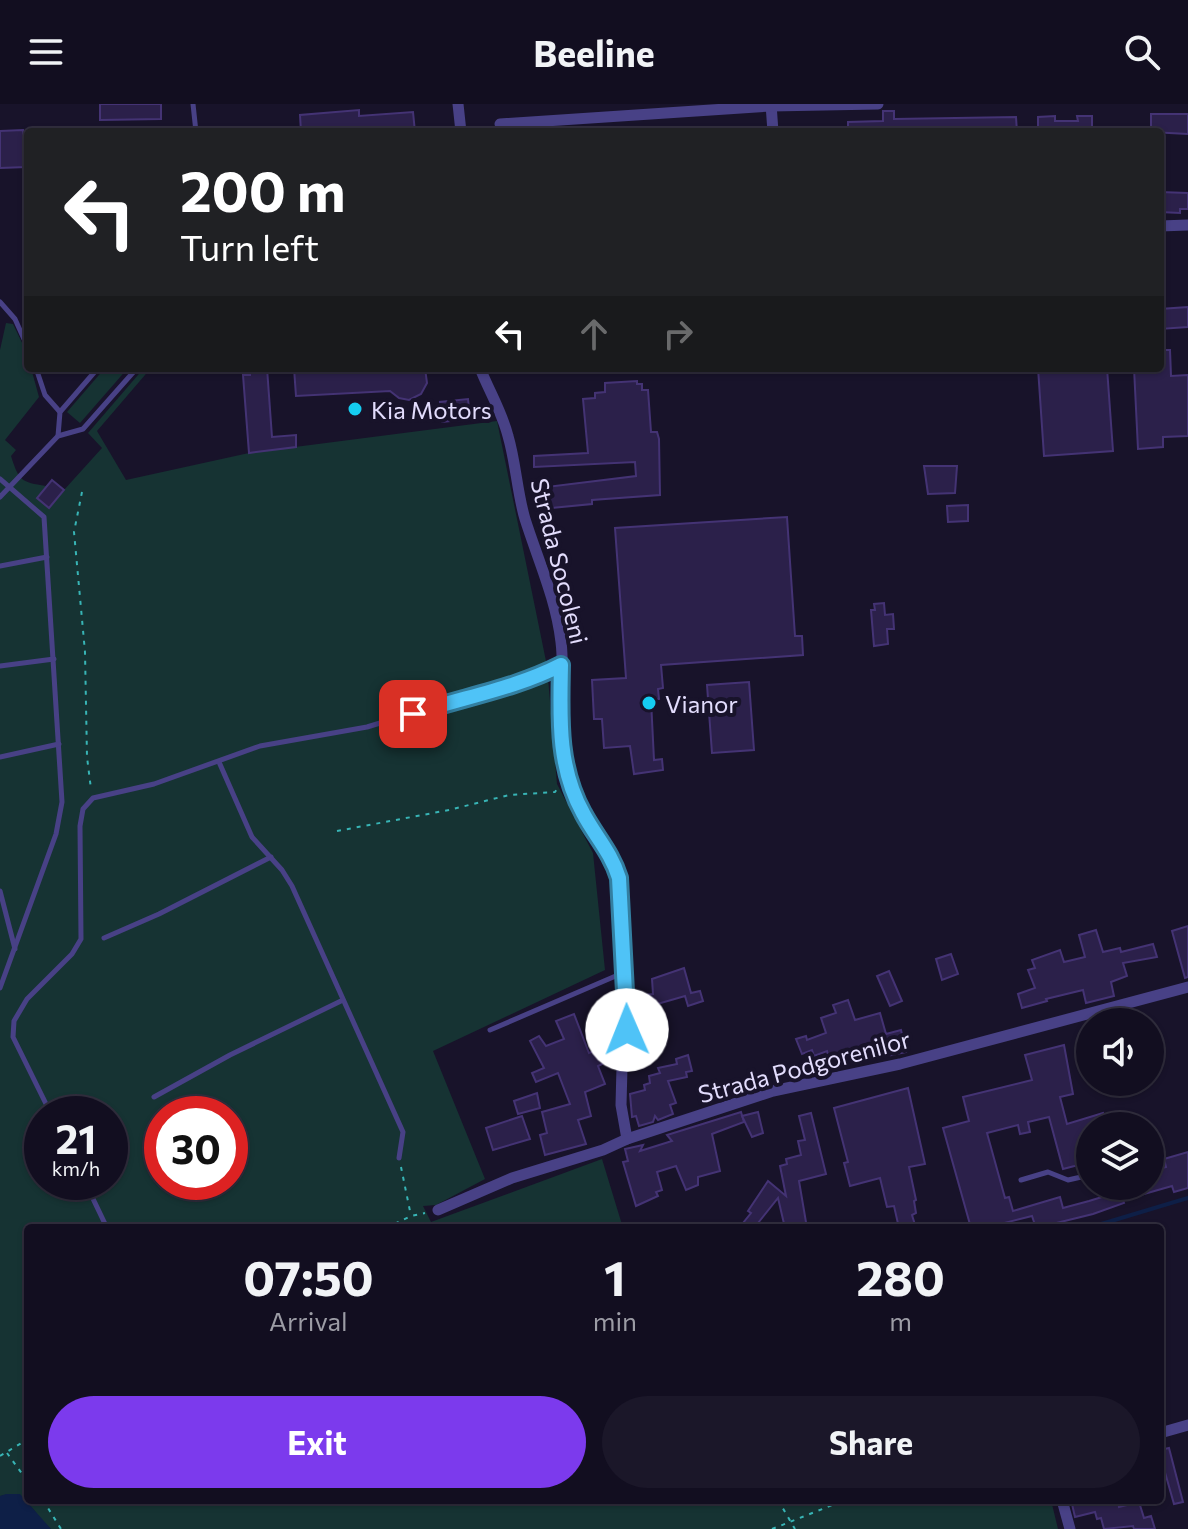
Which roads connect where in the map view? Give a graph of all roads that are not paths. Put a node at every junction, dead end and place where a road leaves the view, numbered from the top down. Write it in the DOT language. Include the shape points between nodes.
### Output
graph roads {
  1 [pos="193,104"];
  2 [pos="458,104"];
  3 [pos="878,104"];
  4 [pos="771,105"];
  5 [pos="500,124"];
  6 [pos="196,128"];
  7 [pos="461,128"];
  8 [pos="773,128"];
  9 [pos="1188,225"];
  10 [pos="1164,226"];
  11 [pos="0,302"];
  12 [pos="24,339"];
  13 [pos="37,372"];
  14 [pos="95,372"];
  15 [pos="133,372"];
  16 [pos="482,372"];
  17 [pos="60,412"];
  18 [pos="58,436"];
  19 [pos="0,479"];
  20 [pos="10,489"];
  21 [pos="0,497"];
  22 [pos="47,557"];
  23 [pos="0,566"];
  24 [pos="54,659"];
  25 [pos="561,665"];
  26 [pos="0,666"];
  27 [pos="59,744"];
  28 [pos="0,757"];
  29 [pos="219,762"];
  30 [pos="271,857"];
  31 [pos="0,891"];
  32 [pos="104,938"];
  33 [pos="15,950"];
  34 [pos="625,972"];
  35 [pos="1188,987"];
  36 [pos="0,988"];
  37 [pos="343,1000"];
  38 [pos="490,1030"];
  39 [pos="42,1096"];
  40 [pos="156,1096"];
  41 [pos="627,1139"];
  42 [pos="399,1158"];
  43 [pos="1076,1178"];
  44 [pos="1021,1180"];
  45 [pos="94,1200"];
  46 [pos="438,1210"];
  47 [pos="105,1224"];
  48 [pos="1188,1425"];
  49 [pos="1164,1432"];
  50 [pos="1063,1504"];
  51 [pos="1070,1529"];
  1 -- 6 [label="lane"];
  2 -- 7 [label="street"];
  3 -- 4 [label="street"];
  4 -- 5 [label="street"];
  4 -- 8 [label="street"];
  9 -- 10 [label="street"];
  11 -- 12 [label="lane"];
  13 -- 17 [label="lane" via="45,395"];
  14 -- 17 [label="lane"];
  15 -- 18 [label="lane" via="83,429"];
  16 -- 25 [label="street, Strada Socoleni" via="509,438 524,517 558,625"];
  17 -- 18 [label="lane"];
  18 -- 20 [label="lane"];
  19 -- 20 [label="lane"];
  20 -- 21 [label="lane"];
  20 -- 22 [label="lane" via="44,517"];
  22 -- 23 [label="lane"];
  22 -- 24 [label="lane"];
  24 -- 26 [label="lane"];
  24 -- 27 [label="lane"];
  25 -- 29 [label="lane" via="485,695 367,727 260,746"];
  25 -- 34 [label="street, Strada Socoleni" via="560,730 567,775 619,878"];
  27 -- 28 [label="lane"];
  27 -- 33 [label="lane" via="59,824"];
  29 -- 30 [label="lane" via="252,837"];
  29 -- 39 [label="lane" via="93,798 83,809 81,939 14,1021 13,1037"];
  30 -- 32 [label="lane"];
  30 -- 37 [label="lane" via="292,886"];
  31 -- 33 [label="lane"];
  33 -- 36 [label="lane"];
  34 -- 38 [label="lane"];
  34 -- 41 [label="street, Strada Socoleni" via="621,1105"];
  35 -- 41 [label="street, Strada Podgorenilor" via="900,1064 773,1091"];
  37 -- 40 [label="lane"];
  37 -- 42 [label="lane" via="403,1132"];
  41 -- 46 [label="street, Strada Podgorenilor"];
  43 -- 44 [label="lane" via="1048,1172"];
  45 -- 47 [label="lane"];
  48 -- 49 [label="street"];
  50 -- 51 [label="street"];
}
